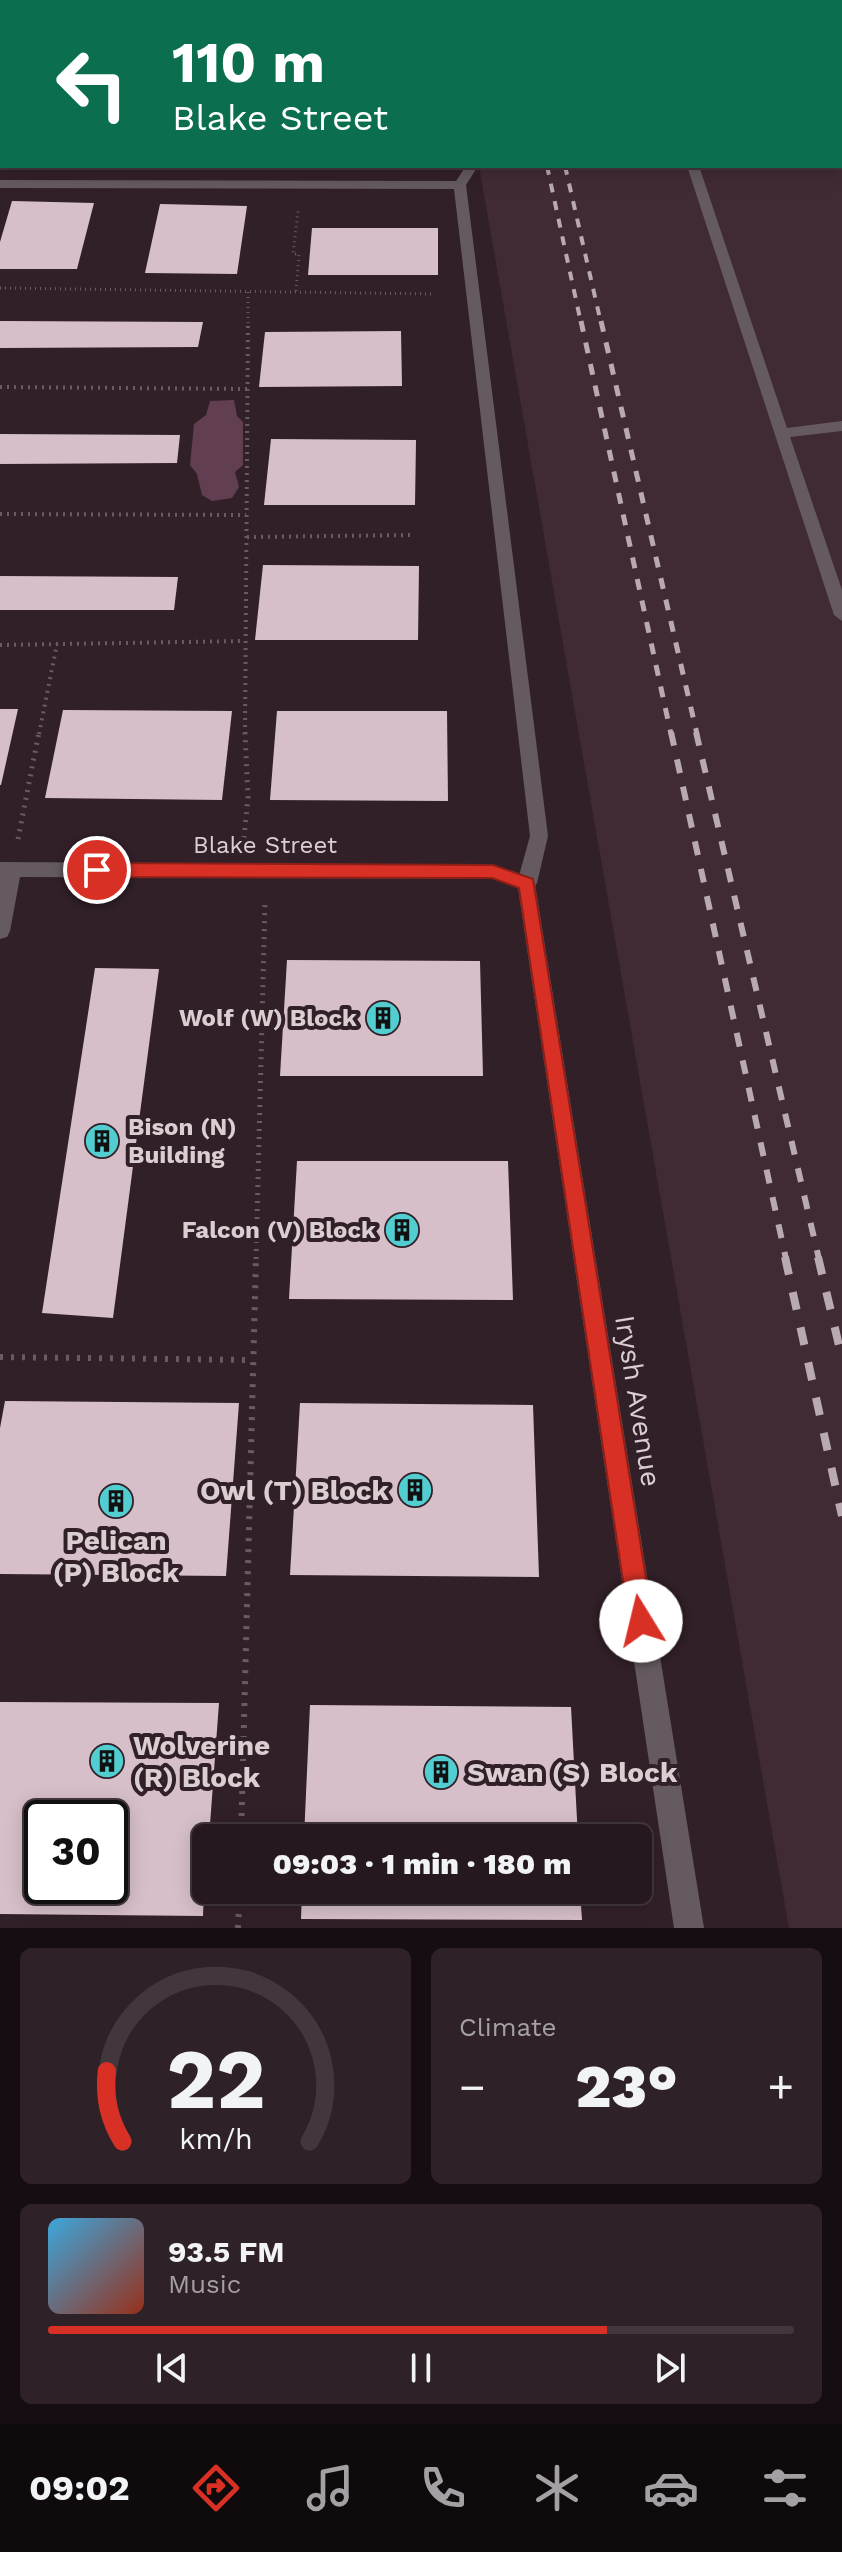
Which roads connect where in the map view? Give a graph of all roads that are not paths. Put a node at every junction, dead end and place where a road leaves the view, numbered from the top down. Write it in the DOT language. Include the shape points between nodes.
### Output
graph roads {
  1 [pos="471,168"];
  2 [pos="694,168"];
  3 [pos="0,184"];
  4 [pos="460,185"];
  5 [pos="842,426"];
  6 [pos="782,433"];
  7 [pos="837,585"];
  8 [pos="842,615"];
  9 [pos="6,870"];
  10 [pos="527,883"];
  11 [pos="0,931"];
  12 [pos="689,1928"];
  1 -- 4 [label="street"];
  2 -- 6 [label="street"];
  3 -- 4 [label="street"];
  4 -- 10 [label="street" via="539,836"];
  5 -- 6 [label="street"];
  6 -- 7 [label="street"];
  7 -- 8 [label="street"];
  9 -- 10 [label="street, Blake Street" via="493,872"];
  9 -- 11 [label="street"];
  10 -- 12 [label="street, Irysh Avenue"];
}
